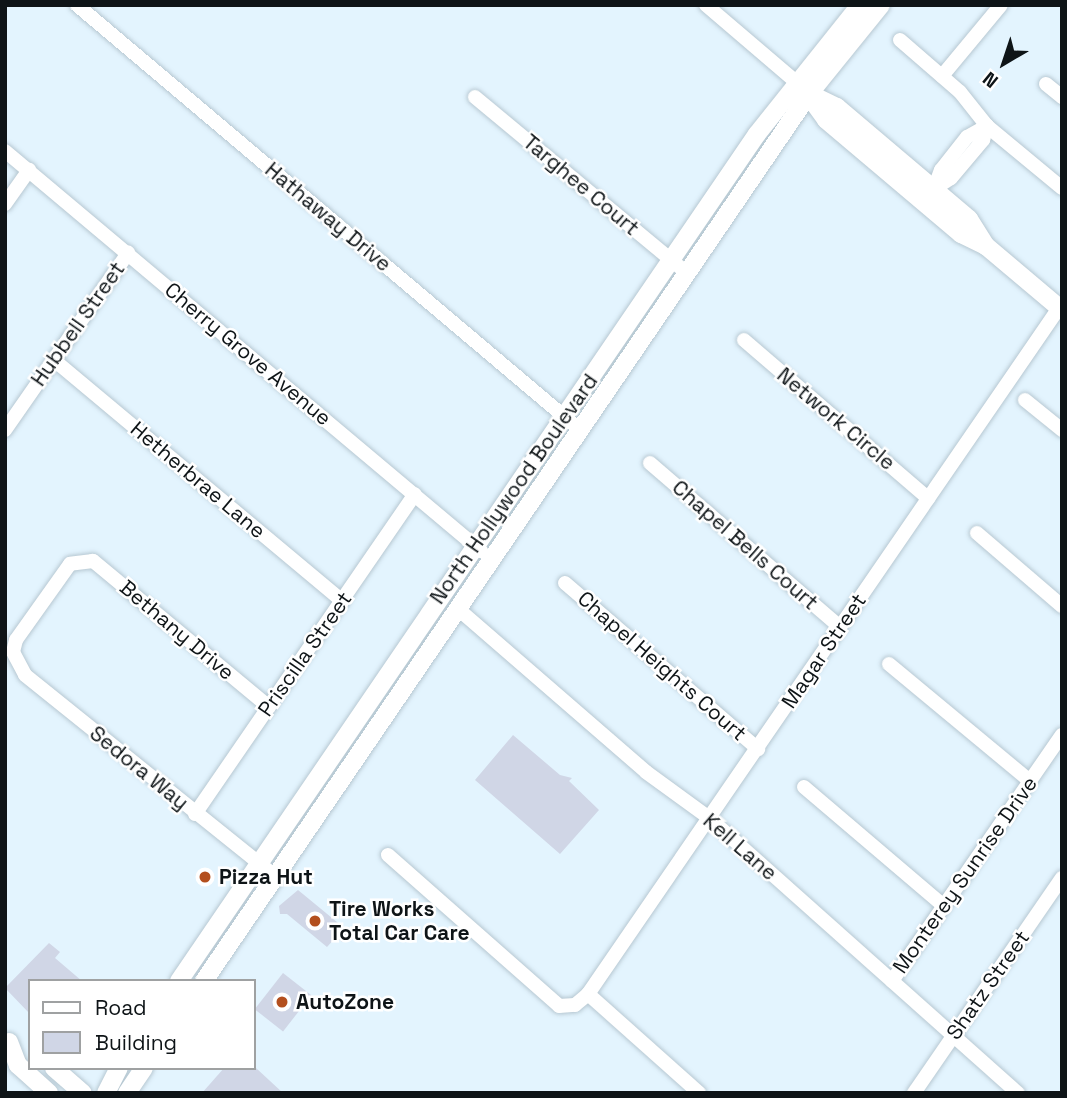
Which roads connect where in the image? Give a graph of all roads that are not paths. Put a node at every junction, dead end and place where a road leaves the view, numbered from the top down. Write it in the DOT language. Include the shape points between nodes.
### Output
graph roads {
  1 [pos="77,5"];
  2 [pos="706,5"];
  3 [pos="860,5"];
  4 [pos="881,5"];
  5 [pos="1001,5"];
  6 [pos="900,40"];
  7 [pos="942,76"];
  8 [pos="1046,85"];
  9 [pos="803,88"];
  10 [pos="475,96"];
  11 [pos="1062,97"];
  12 [pos="986,127"];
  13 [pos="5,151"];
  14 [pos="29,170"];
  15 [pos="1059,179"];
  16 [pos="934,189"];
  17 [pos="5,204"];
  18 [pos="986,246"];
  19 [pos="128,253"];
  20 [pos="671,260"];
  21 [pos="687,273"];
  22 [pos="1061,309"];
  23 [pos="744,340"];
  24 [pos="54,360"];
  25 [pos="1025,400"];
  26 [pos="564,416"];
  27 [pos="579,429"];
  28 [pos="5,430"];
  29 [pos="1062,430"];
  30 [pos="650,463"];
  31 [pos="415,494"];
  32 [pos="928,498"];
  33 [pos="977,533"];
  34 [pos="475,546"];
  35 [pos="491,559"];
  36 [pos="565,583"];
  37 [pos="342,601"];
  38 [pos="1062,606"];
  39 [pos="457,608"];
  40 [pos="840,626"];
  41 [pos="13,652"];
  42 [pos="889,664"];
  43 [pos="269,707"];
  44 [pos="1062,735"];
  45 [pos="758,749"];
  46 [pos="1030,781"];
  47 [pos="804,787"];
  48 [pos="195,814"];
  49 [pos="709,818"];
  50 [pos="388,855"];
  51 [pos="259,863"];
  52 [pos="275,876"];
  53 [pos="1062,878"];
  54 [pos="944,906"];
  55 [pos="188,978"];
  56 [pos="205,979"];
  57 [pos="892,981"];
  58 [pos="588,994"];
  59 [pos="953,1037"];
  60 [pos="7,1041"];
  61 [pos="28,1047"];
  62 [pos="56,1070"];
  63 [pos="118,1070"];
  64 [pos="143,1070"];
  65 [pos="49,1093"];
  66 [pos="83,1093"];
  67 [pos="106,1093"];
  68 [pos="127,1093"];
  69 [pos="699,1093"];
  70 [pos="914,1093"];
  71 [pos="1018,1093"];
  1 -- 26 [label="street, Hathaway Drive"];
  2 -- 9 [label="street"];
  3 -- 9 [label="main road, North Hollywood Boulevard"];
  4 -- 9 [label="main road, North Hollywood Boulevard"];
  5 -- 7 [label="street"];
  6 -- 7 [label="street"];
  7 -- 12 [label="street"];
  8 -- 11 [label="street"];
  9 -- 16 [label="main road" via="837,107"];
  9 -- 18 [label="main road" via="826,120 961,234"];
  9 -- 20 [label="main road, North Hollywood Boulevard"];
  9 -- 21 [label="main road, North Hollywood Boulevard"];
  10 -- 20 [label="street, Targhee Court"];
  12 -- 15 [label="street"];
  12 -- 16 [label="street" via="983,140 951,178"];
  13 -- 14 [label="street, Cherry Grove Avenue"];
  14 -- 17 [label="street"];
  14 -- 19 [label="street, Cherry Grove Avenue"];
  16 -- 18 [label="main road" via="969,219"];
  18 -- 22 [label="main road"];
  19 -- 24 [label="street, Hubbell Street"];
  19 -- 31 [label="street, Cherry Grove Avenue"];
  20 -- 21 [label="street, Targhee Court"];
  20 -- 26 [label="main road, North Hollywood Boulevard"];
  21 -- 27 [label="main road, North Hollywood Boulevard"];
  22 -- 32 [label="street, Magar Street"];
  23 -- 32 [label="street, Network Circle"];
  24 -- 28 [label="street, Hubbell Street"];
  24 -- 37 [label="street, Hetherbrae Lane"];
  25 -- 29 [label="street"];
  26 -- 27 [label="street, Hathaway Drive"];
  26 -- 34 [label="main road, North Hollywood Boulevard"];
  27 -- 35 [label="main road, North Hollywood Boulevard"];
  30 -- 40 [label="street, Chapel Bells Court"];
  31 -- 34 [label="street, Cherry Grove Avenue"];
  31 -- 37 [label="street, Priscilla Street"];
  32 -- 40 [label="street, Magar Street"];
  33 -- 38 [label="street"];
  34 -- 35 [label="street, Cherry Grove Avenue"];
  34 -- 51 [label="main road, North Hollywood Boulevard"];
  35 -- 39 [label="main road, North Hollywood Boulevard"];
  36 -- 45 [label="street, Chapel Heights Court"];
  37 -- 43 [label="street, Priscilla Street"];
  39 -- 49 [label="street, Kell Lane" via="646,772"];
  39 -- 52 [label="main road, North Hollywood Boulevard"];
  40 -- 45 [label="street, Magar Street"];
  41 -- 43 [label="street, Bethany Drive" via="16,640 70,564 93,561"];
  41 -- 48 [label="street, Sedora Way" via="25,675"];
  42 -- 46 [label="street"];
  43 -- 48 [label="street, Priscilla Street"];
  44 -- 46 [label="street, Monterey Sunrise Drive"];
  45 -- 49 [label="street, Magar Street"];
  46 -- 54 [label="street, Monterey Sunrise Drive"];
  47 -- 54 [label="street"];
  48 -- 51 [label="street, Sedora Way"];
  49 -- 57 [label="street, Kell Lane"];
  49 -- 58 [label="street, Magar Street"];
  50 -- 58 [label="street" via="559,1006 575,1005"];
  51 -- 52 [label="street, Sedora Way"];
  51 -- 55 [label="main road, North Hollywood Boulevard"];
  52 -- 56 [label="main road, North Hollywood Boulevard"];
  53 -- 59 [label="street, Shatz Street"];
  54 -- 57 [label="street, Monterey Sunrise Drive"];
  57 -- 59 [label="street, Kell Lane"];
  58 -- 69 [label="street"];
  59 -- 70 [label="street, Shatz Street"];
  59 -- 71 [label="street, Kell Lane"];
  60 -- 61 [label="main road"];
  60 -- 65 [label="main road" via="18,1065"];
  62 -- 66 [label="main road"];
  63 -- 67 [label="main road"];
  64 -- 68 [label="main road"];
}
